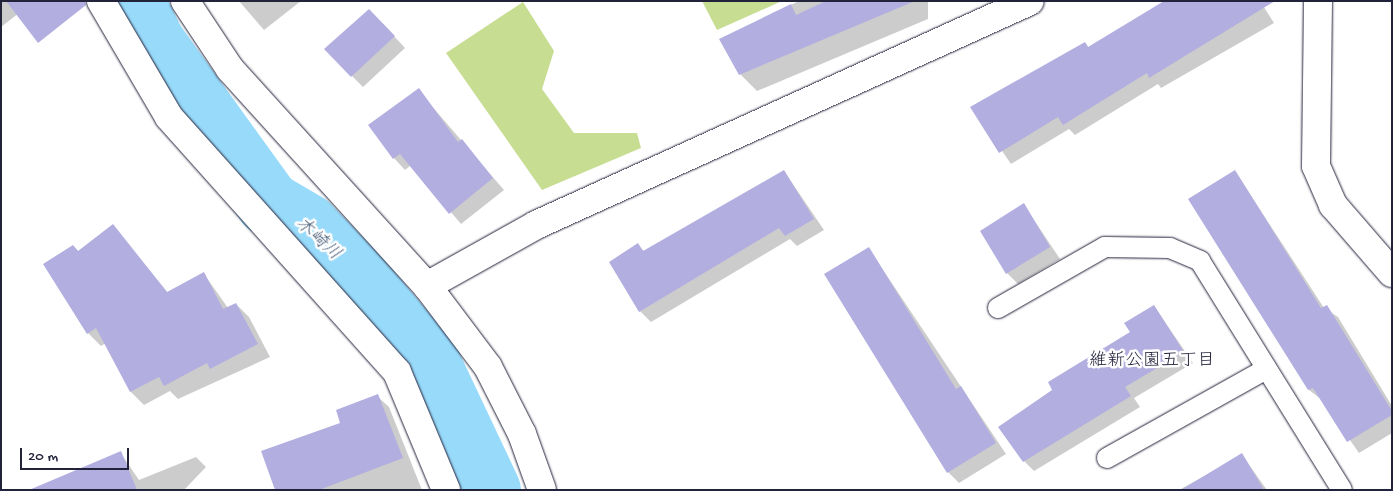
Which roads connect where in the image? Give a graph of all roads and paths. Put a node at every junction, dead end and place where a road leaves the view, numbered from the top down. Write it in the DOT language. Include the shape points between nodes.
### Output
graph roads {
  1 [pos="101,1"];
  2 [pos="1030,1"];
  3 [pos="1318,1"];
  4 [pos="190,3"];
  5 [pos="1392,273"];
  6 [pos="427,286"];
  7 [pos="998,308"];
  8 [pos="1266,369"];
  9 [pos="1107,458"];
  10 [pos="446,490"];
  11 [pos="542,490"];
  12 [pos="1342,490"];
  1 -- 10 [label="street" via="168,117 397,372"];
  2 -- 6 [label="street" via="536,225"];
  3 -- 5 [label="street" via="1316,166 1334,205"];
  4 -- 6 [label="street" via="230,69"];
  6 -- 11 [label="street" via="488,367 522,434"];
  7 -- 8 [label="lane" via="1105,247 1170,248 1200,261"];
  8 -- 9 [label="lane"];
  8 -- 12 [label="lane"];
}
